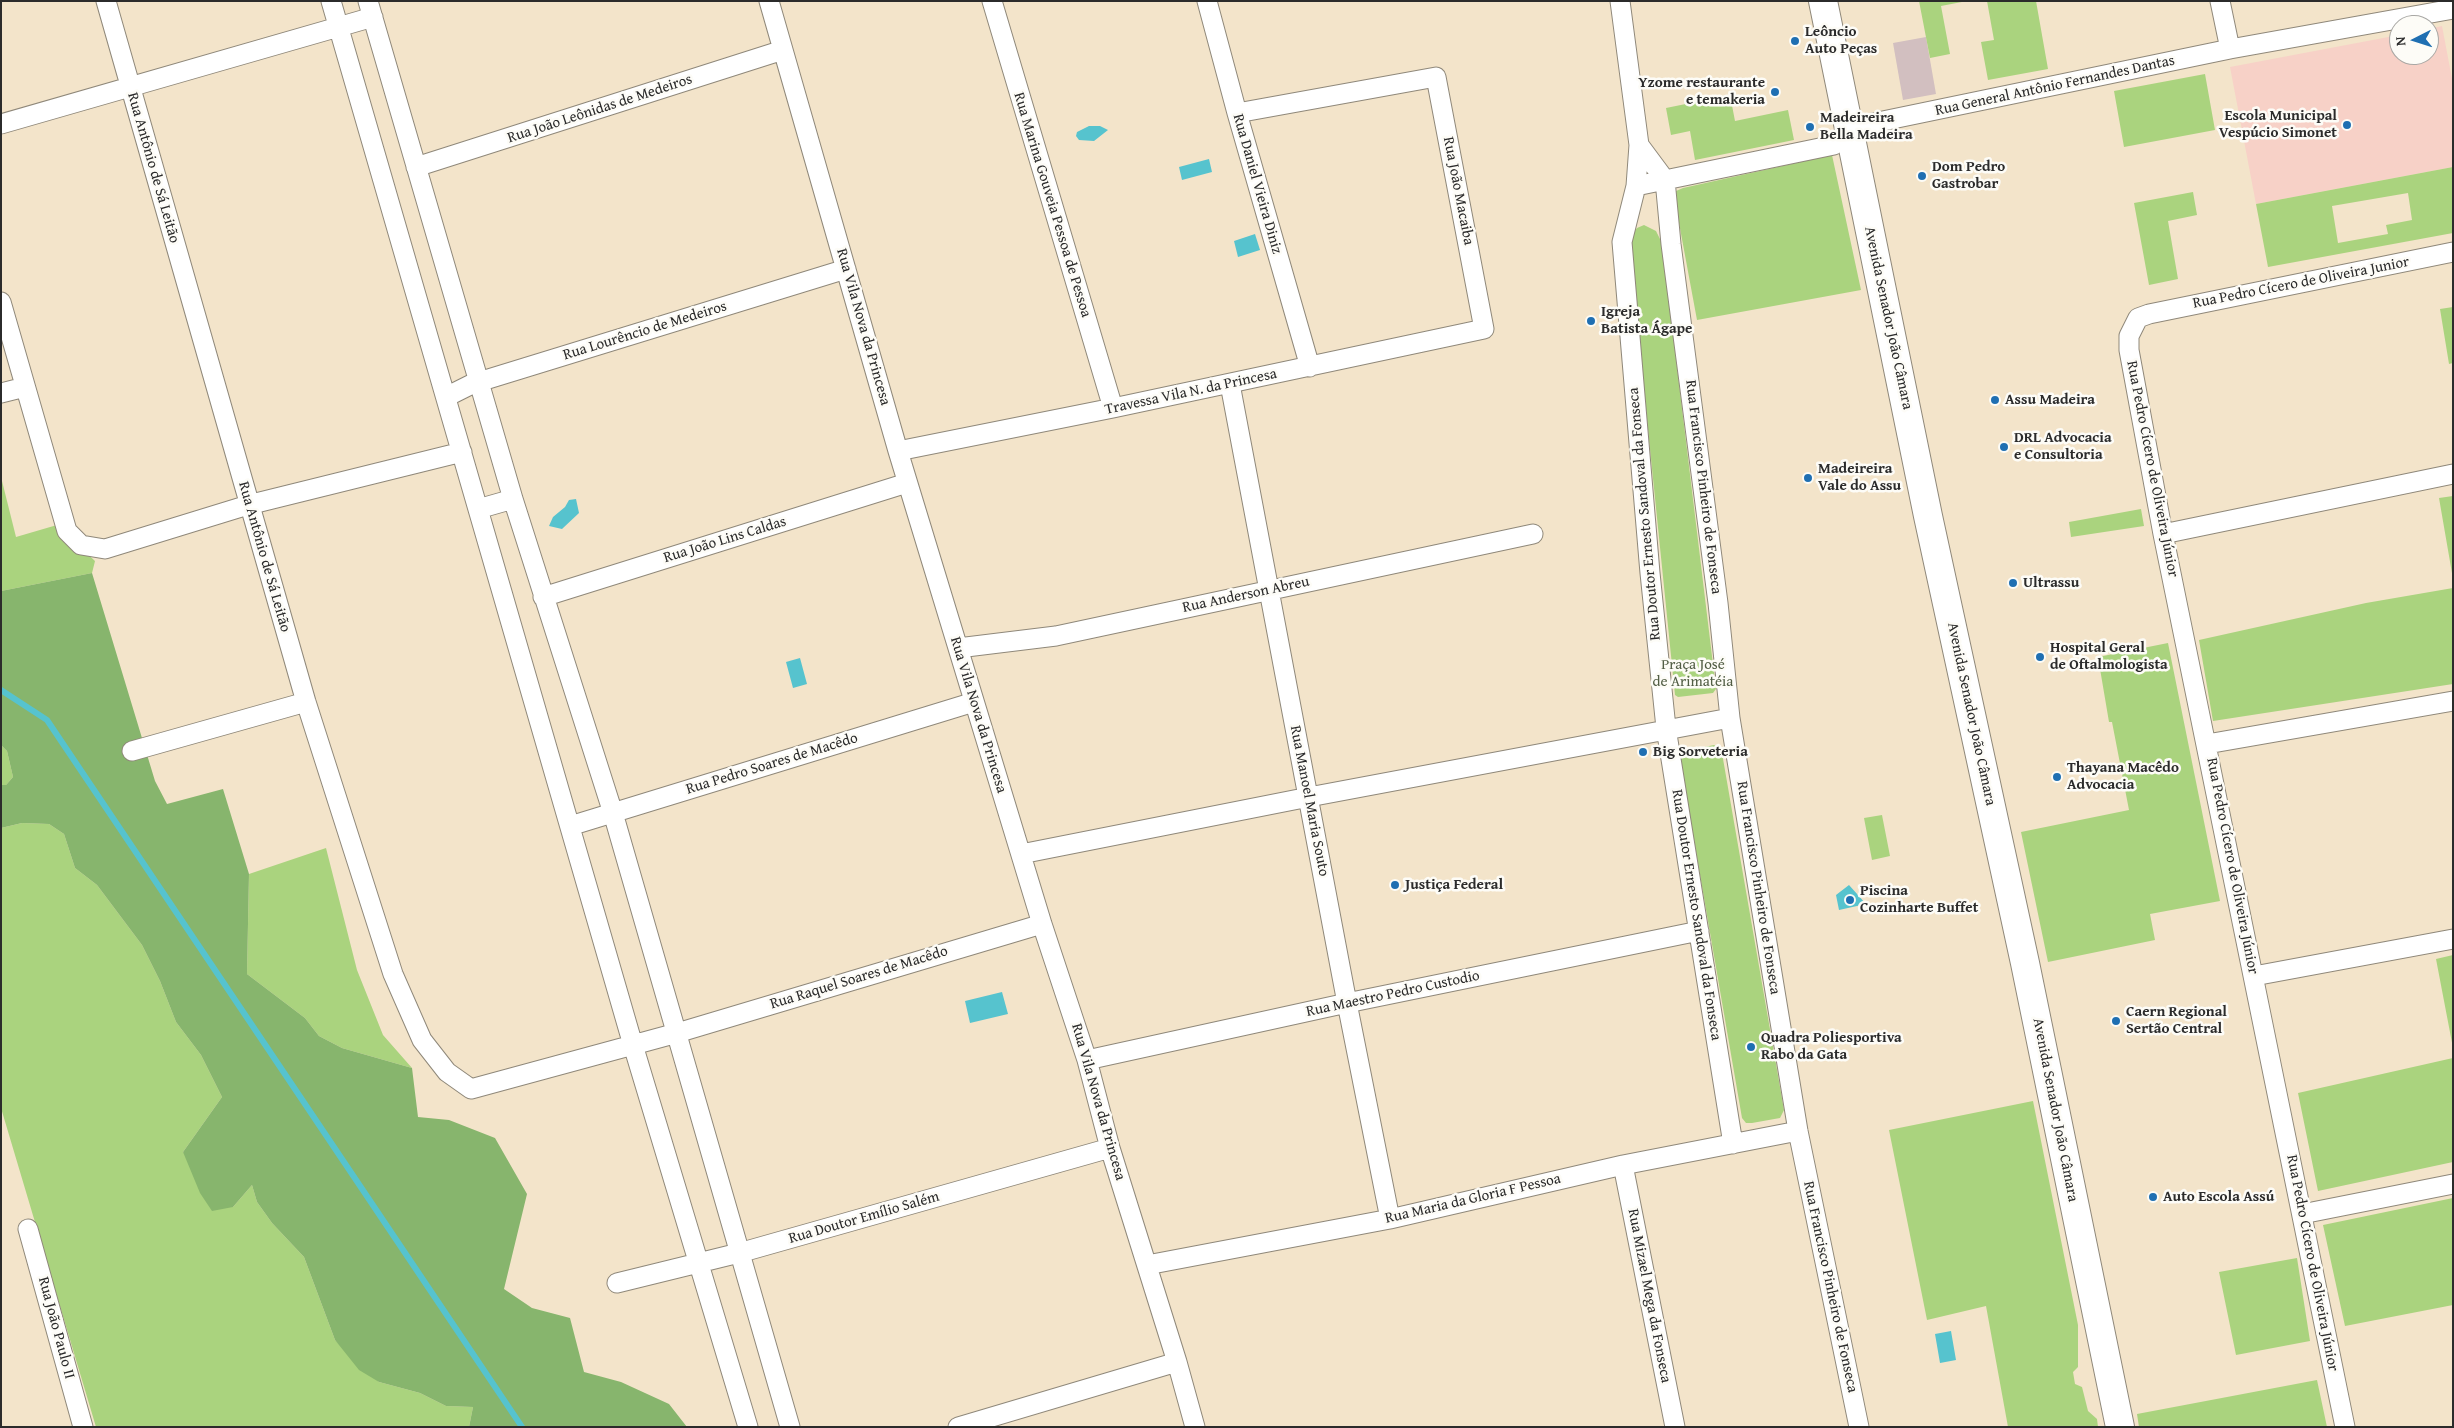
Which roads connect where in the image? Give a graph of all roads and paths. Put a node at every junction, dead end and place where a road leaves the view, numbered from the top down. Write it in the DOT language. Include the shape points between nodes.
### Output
graph roads {
  1 [pos="106,1"];
  2 [pos="331,1"];
  3 [pos="769,1"];
  4 [pos="992,1"];
  5 [pos="1207,1"];
  6 [pos="1620,1"];
  7 [pos="1823,1"];
  8 [pos="2220,1"];
  9 [pos="2451,1"];
  10 [pos="371,9"];
  11 [pos="2453,10"];
  12 [pos="338,27"];
  13 [pos="2230,49"];
  14 [pos="783,50"];
  15 [pos="130,87"];
  16 [pos="1237,113"];
  17 [pos="1,124"];
  18 [pos="1849,128"];
  19 [pos="1639,145"];
  20 [pos="416,167"];
  21 [pos="1665,180"];
  22 [pos="1636,186"];
  23 [pos="2453,252"];
  24 [pos="846,269"];
  25 [pos="1,302"];
  26 [pos="2149,314"];
  27 [pos="1484,330"];
  28 [pos="1310,367"];
  29 [pos="478,382"];
  30 [pos="1230,384"];
  31 [pos="25,387"];
  32 [pos="1,393"];
  33 [pos="446,397"];
  34 [pos="1113,408"];
  35 [pos="898,451"];
  36 [pos="462,452"];
  37 [pos="2453,474"];
  38 [pos="907,483"];
  39 [pos="513,499"];
  40 [pos="248,505"];
  41 [pos="478,510"];
  42 [pos="1533,534"];
  43 [pos="2163,534"];
  44 [pos="1268,590"];
  45 [pos="543,597"];
  46 [pos="958,648"];
  47 [pos="2453,701"];
  48 [pos="306,702"];
  49 [pos="974,702"];
  50 [pos="1730,718"];
  51 [pos="1666,728"];
  52 [pos="2207,744"];
  53 [pos="132,751"];
  54 [pos="1309,796"];
  55 [pos="612,813"];
  56 [pos="570,826"];
  57 [pos="1021,854"];
  58 [pos="1042,924"];
  59 [pos="1698,931"];
  60 [pos="2453,939"];
  61 [pos="2254,976"];
  62 [pos="1347,1003"];
  63 [pos="676,1033"];
  64 [pos="633,1045"];
  65 [pos="1087,1060"];
  66 [pos="471,1089"];
  67 [pos="1798,1131"];
  68 [pos="1733,1144"];
  69 [pos="1110,1148"];
  70 [pos="1623,1165"];
  71 [pos="2453,1184"];
  72 [pos="2302,1214"];
  73 [pos="1390,1219"];
  74 [pos="28,1229"];
  75 [pos="739,1253"];
  76 [pos="700,1262"];
  77 [pos="1147,1265"];
  78 [pos="617,1283"];
  79 [pos="1178,1362"];
  80 [pos="83,1427"];
  81 [pos="748,1427"];
  82 [pos="790,1427"];
  83 [pos="958,1427"];
  84 [pos="1196,1427"];
  85 [pos="1675,1427"];
  86 [pos="1858,1427"];
  87 [pos="2120,1427"];
  88 [pos="2345,1427"];
  1 -- 15 [label="street, Rua Antônio de Sá Leitão"];
  2 -- 12 [label="street"];
  3 -- 14 [label="street, Rua Vila Nova da Princesa"];
  4 -- 34 [label="street, Rua Marina Gouveia Pessoa de Pessoa"];
  5 -- 16 [label="street, Rua Daniel Vieira Diniz"];
  6 -- 19 [label="street, Rua Doutor Ernesto Sandoval da Fonseca"];
  7 -- 18 [label="main road, Avenida Senador João Câmara"];
  8 -- 13 [label="street"];
  9 -- 11 [label="street"];
  10 -- 12 [label="street"];
  10 -- 20 [label="street"];
  11 -- 13 [label="street, Rua General Antônio Fernandes Dantas"];
  12 -- 15 [label="street"];
  12 -- 33 [label="street"];
  13 -- 18 [label="street, Rua General Antônio Fernandes Dantas"];
  14 -- 20 [label="street, Rua João Leônidas de Medeiros"];
  14 -- 24 [label="street, Rua Vila Nova da Princesa"];
  15 -- 17 [label="street"];
  15 -- 40 [label="street, Rua Antônio de Sá Leitão"];
  16 -- 27 [label="street, Rua João Macaiba" via="1436,77"];
  16 -- 28 [label="street, Rua Daniel Vieira Diniz"];
  18 -- 21 [label="street" via="1834,145"];
  18 -- 87 [label="main road, Avenida Senador João Câmara"];
  19 -- 21 [label="street"];
  19 -- 22 [label="street, Rua Doutor Ernesto Sandoval da Fonseca"];
  20 -- 29 [label="street"];
  21 -- 22 [label="street"];
  21 -- 50 [label="street, Rua Francisco Pinheiro de Fonseca"];
  22 -- 51 [label="street, Rua Doutor Ernesto Sandoval da Fonseca" via="1622,242"];
  23 -- 26 [label="street, Rua Pedro Cícero de Oliveira Junior"];
  24 -- 29 [label="street, Rua Lourêncio de Medeiros"];
  24 -- 35 [label="street, Rua Vila Nova da Princesa"];
  25 -- 31 [label="street"];
  26 -- 43 [label="street, Rua Pedro Cícero de Oliveira Júnior" via="2138,318 2133,326 2129,350"];
  27 -- 28 [label="street, Travessa Vila N. da Princesa"];
  28 -- 30 [label="street, Travessa Vila N. da Princesa"];
  29 -- 33 [label="street, Rua Lourêncio de Medeiros"];
  29 -- 39 [label="street"];
  30 -- 34 [label="street, Travessa Vila N. da Princesa"];
  30 -- 44 [label="street, Rua Manoel Maria Souto"];
  31 -- 32 [label="street"];
  31 -- 40 [label="street" via="67,531 81,545 105,550"];
  33 -- 36 [label="street"];
  34 -- 35 [label="street, Travessa Vila N. da Princesa"];
  35 -- 38 [label="street, Rua Vila Nova da Princesa"];
  36 -- 40 [label="street"];
  36 -- 41 [label="street"];
  37 -- 43 [label="street"];
  38 -- 45 [label="street, Rua João Lins Caldas"];
  38 -- 46 [label="street, Rua Vila Nova da Princesa"];
  39 -- 41 [label="street"];
  39 -- 45 [label="street"];
  40 -- 48 [label="street, Rua Antônio de Sá Leitão"];
  41 -- 56 [label="street"];
  42 -- 44 [label="street, Rua Anderson Abreu"];
  43 -- 52 [label="street, Rua Pedro Cícero de Oliveira Júnior"];
  44 -- 46 [label="street, Rua Anderson Abreu" via="1056,636"];
  44 -- 54 [label="street, Rua Manoel Maria Souto"];
  45 -- 55 [label="street"];
  46 -- 49 [label="street, Rua Vila Nova da Princesa"];
  47 -- 52 [label="street"];
  48 -- 53 [label="street"];
  48 -- 66 [label="street, Rua Antônio de Sá Leitão" via="393,974 422,1040 447,1072"];
  49 -- 55 [label="street, Rua Pedro Soares de Macêdo"];
  49 -- 57 [label="street, Rua Vila Nova da Princesa"];
  50 -- 51 [label="street"];
  50 -- 67 [label="street, Rua Francisco Pinheiro de Fonseca"];
  51 -- 54 [label="street"];
  51 -- 59 [label="street, Rua Doutor Ernesto Sandoval da Fonseca"];
  52 -- 61 [label="street, Rua Pedro Cícero de Oliveira Júnior"];
  54 -- 57 [label="street"];
  54 -- 62 [label="street, Rua Manoel Maria Souto"];
  55 -- 56 [label="street, Rua Pedro Soares de Macêdo"];
  55 -- 63 [label="street"];
  56 -- 64 [label="street"];
  57 -- 58 [label="street, Rua Vila Nova da Princesa"];
  58 -- 63 [label="street, Rua Raquel Soares de Macêdo"];
  58 -- 65 [label="street, Rua Vila Nova da Princesa"];
  59 -- 62 [label="street, Rua Maestro Pedro Custodio"];
  59 -- 68 [label="street, Rua Doutor Ernesto Sandoval da Fonseca"];
  60 -- 61 [label="street"];
  61 -- 72 [label="street, Rua Pedro Cícero de Oliveira Júnior"];
  62 -- 65 [label="street, Rua Maestro Pedro Custodio"];
  62 -- 73 [label="street, Rua Manoel Maria Souto"];
  63 -- 64 [label="street, Rua Raquel Soares de Macêdo"];
  63 -- 75 [label="street"];
  64 -- 66 [label="street, Rua Raquel Soares de Macêdo"];
  64 -- 76 [label="street"];
  65 -- 69 [label="street, Rua Vila Nova da Princesa"];
  67 -- 68 [label="street, Rua Maria da Gloria F Pessoa"];
  67 -- 86 [label="street, Rua Francisco Pinheiro de Fonseca"];
  68 -- 70 [label="street, Rua Maria da Gloria F Pessoa"];
  69 -- 75 [label="street, Rua Doutor Emílio Salém"];
  69 -- 77 [label="street, Rua Vila Nova da Princesa"];
  70 -- 73 [label="street, Rua Maria da Gloria F Pessoa"];
  70 -- 85 [label="street, Rua Mizael Mega da Fonseca"];
  71 -- 72 [label="street"];
  72 -- 88 [label="street, Rua Pedro Cícero de Oliveira Júnior"];
  73 -- 77 [label="street, Rua Maria da Gloria F Pessoa"];
  74 -- 80 [label="street, Rua João Paulo II"];
  75 -- 76 [label="street, Rua Doutor Emílio Salém"];
  75 -- 82 [label="street"];
  76 -- 78 [label="street, Rua Doutor Emílio Salém"];
  76 -- 81 [label="street"];
  77 -- 79 [label="street, Rua Vila Nova da Princesa"];
  79 -- 83 [label="street"];
  79 -- 84 [label="street, Rua Vila Nova da Princesa"];
}
